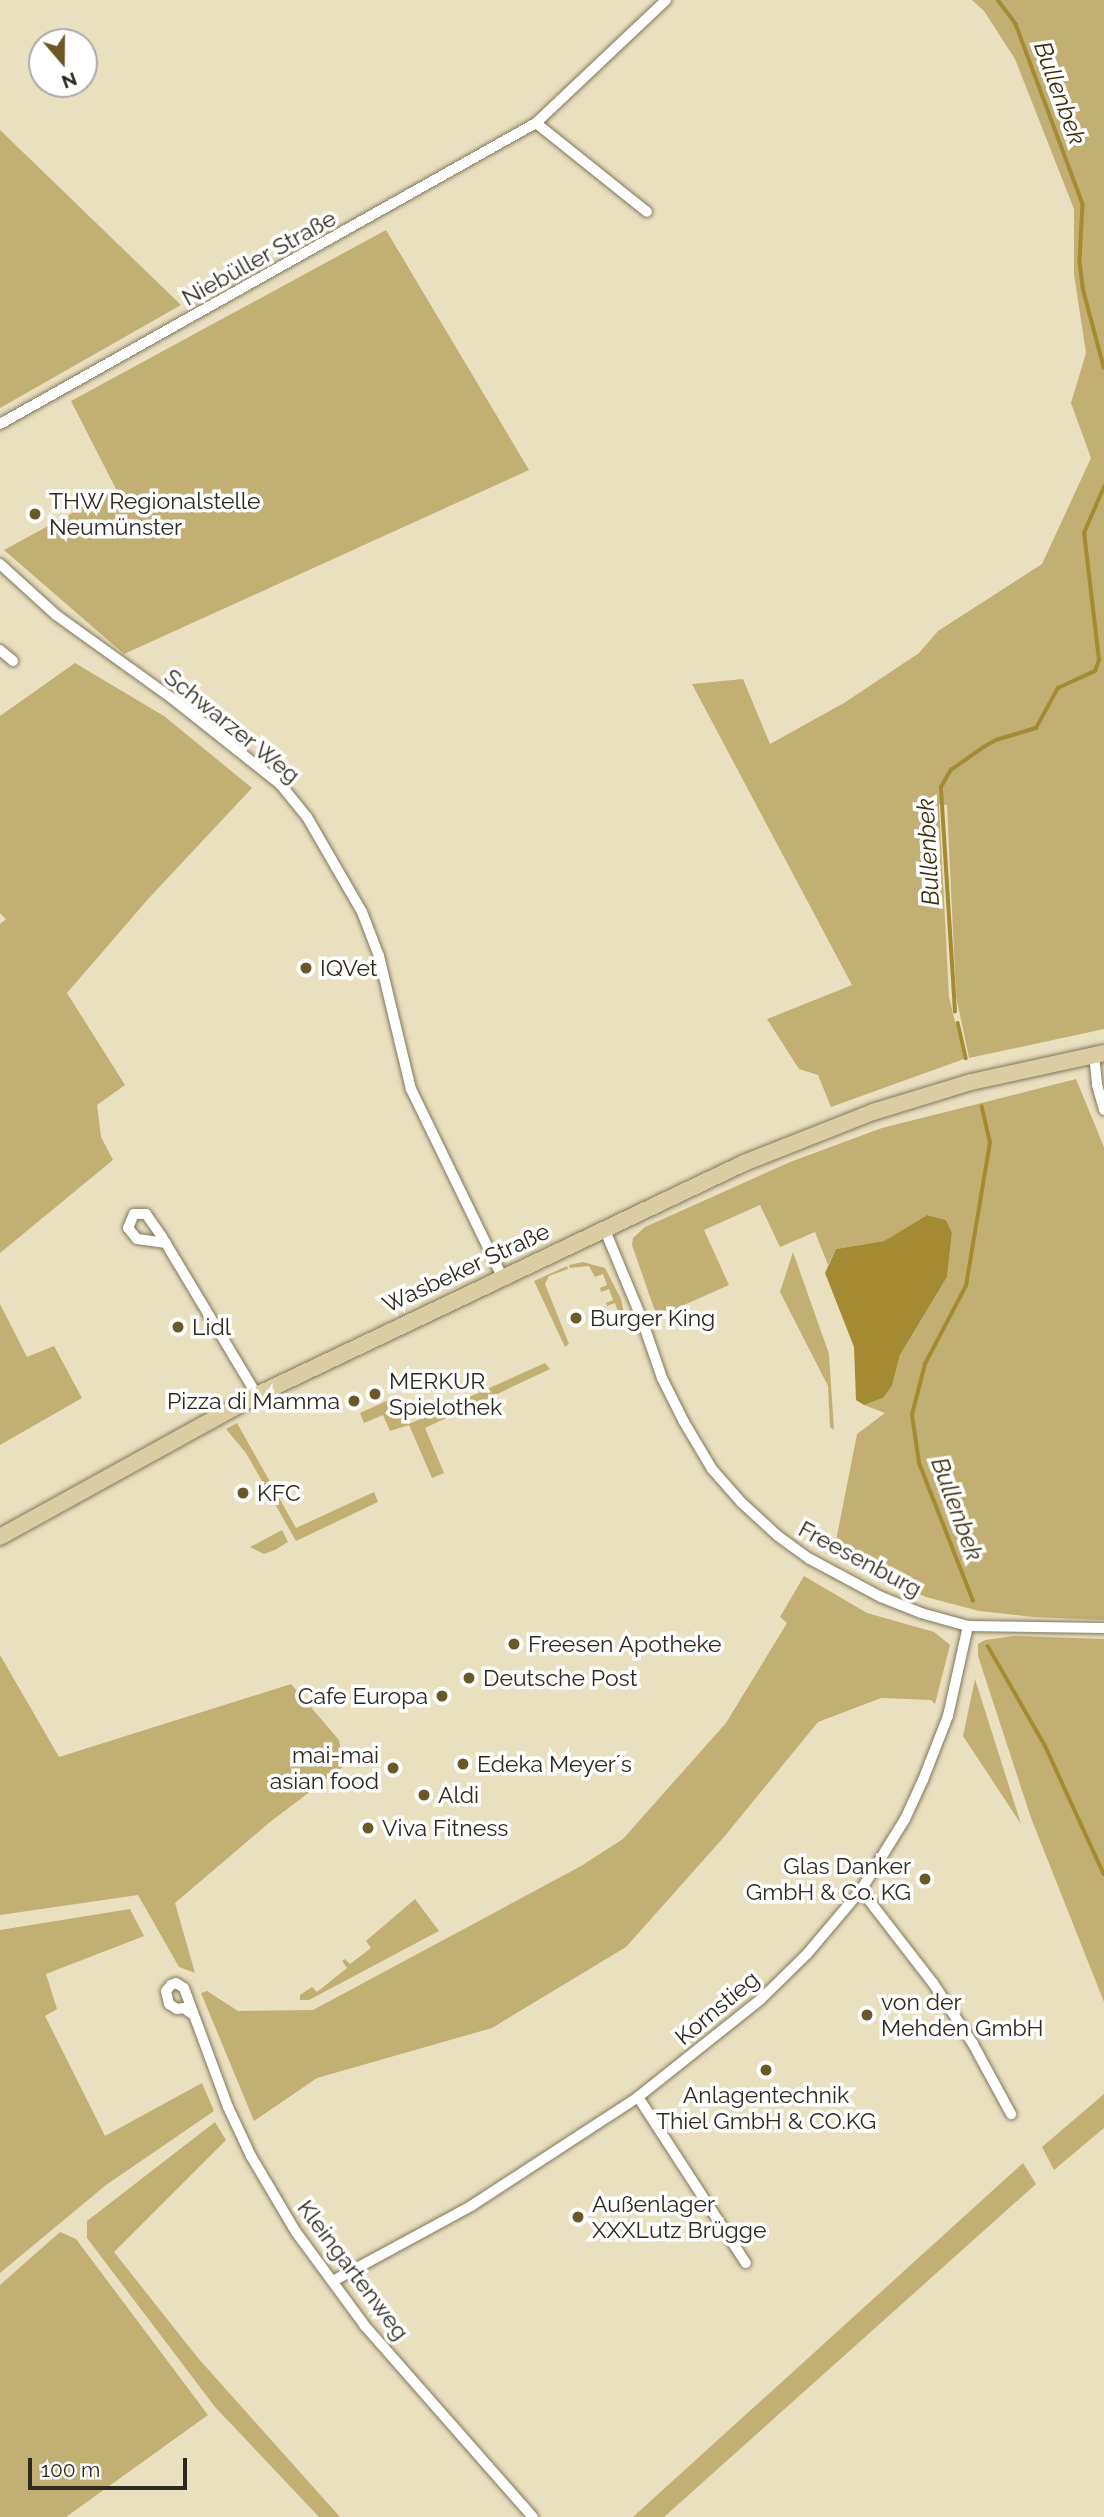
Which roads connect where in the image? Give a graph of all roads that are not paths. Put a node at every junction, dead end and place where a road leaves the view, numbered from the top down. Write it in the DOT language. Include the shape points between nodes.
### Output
graph roads {
  1 [pos="666,0"];
  2 [pos="536,123"];
  3 [pos="647,212"];
  4 [pos="0,424"];
  5 [pos="0,564"];
  6 [pos="0,650"];
  7 [pos="13,661"];
  8 [pos="1099,1054"];
  9 [pos="1104,1110"];
  10 [pos="604,1228"];
  11 [pos="166,1243"];
  12 [pos="502,1276"];
  13 [pos="257,1395"];
  14 [pos="0,1537"];
  15 [pos="968,1626"];
  16 [pos="1104,1628"];
  17 [pos="861,1890"];
  18 [pos="192,2014"];
  19 [pos="638,2097"];
  20 [pos="1011,2113"];
  21 [pos="746,2263"];
  22 [pos="333,2281"];
  23 [pos="533,2517"];
  1 -- 2 [label="street, Niebüller Straße"];
  2 -- 3 [label="street"];
  2 -- 4 [label="street, Niebüller Straße"];
  5 -- 12 [label="street, Schwarzer Weg" via="56,615 173,699 281,785 307,817 362,912 379,956 411,1089"];
  6 -- 7 [label="street"];
  8 -- 9 [label="street" via="1097,1085"];
  8 -- 10 [label="main road, Wasbeker Straße" via="971,1082 860,1117 744,1163"];
  10 -- 12 [label="main road, Wasbeker Straße"];
  10 -- 15 [label="street, Freesenburg" via="662,1378 712,1469 741,1502 810,1559 921,1614"];
  11 -- 13 [label="street"];
  12 -- 13 [label="main road, Wasbeker Straße"];
  13 -- 14 [label="main road, Wasbeker Straße"];
  15 -- 16 [label="street, Freesenburg"];
  15 -- 17 [label="street, Kornstieg" via="948,1716 923,1780 900,1828"];
  17 -- 19 [label="street, Kornstieg" via="761,1999"];
  17 -- 20 [label="street" via="933,1983"];
  18 -- 22 [label="street, Kleingartenweg" via="251,2156 296,2232"];
  19 -- 21 [label="street"];
  19 -- 22 [label="street, Kornstieg" via="471,2207"];
  22 -- 23 [label="street, Kleingartenweg" via="365,2326"];
}
